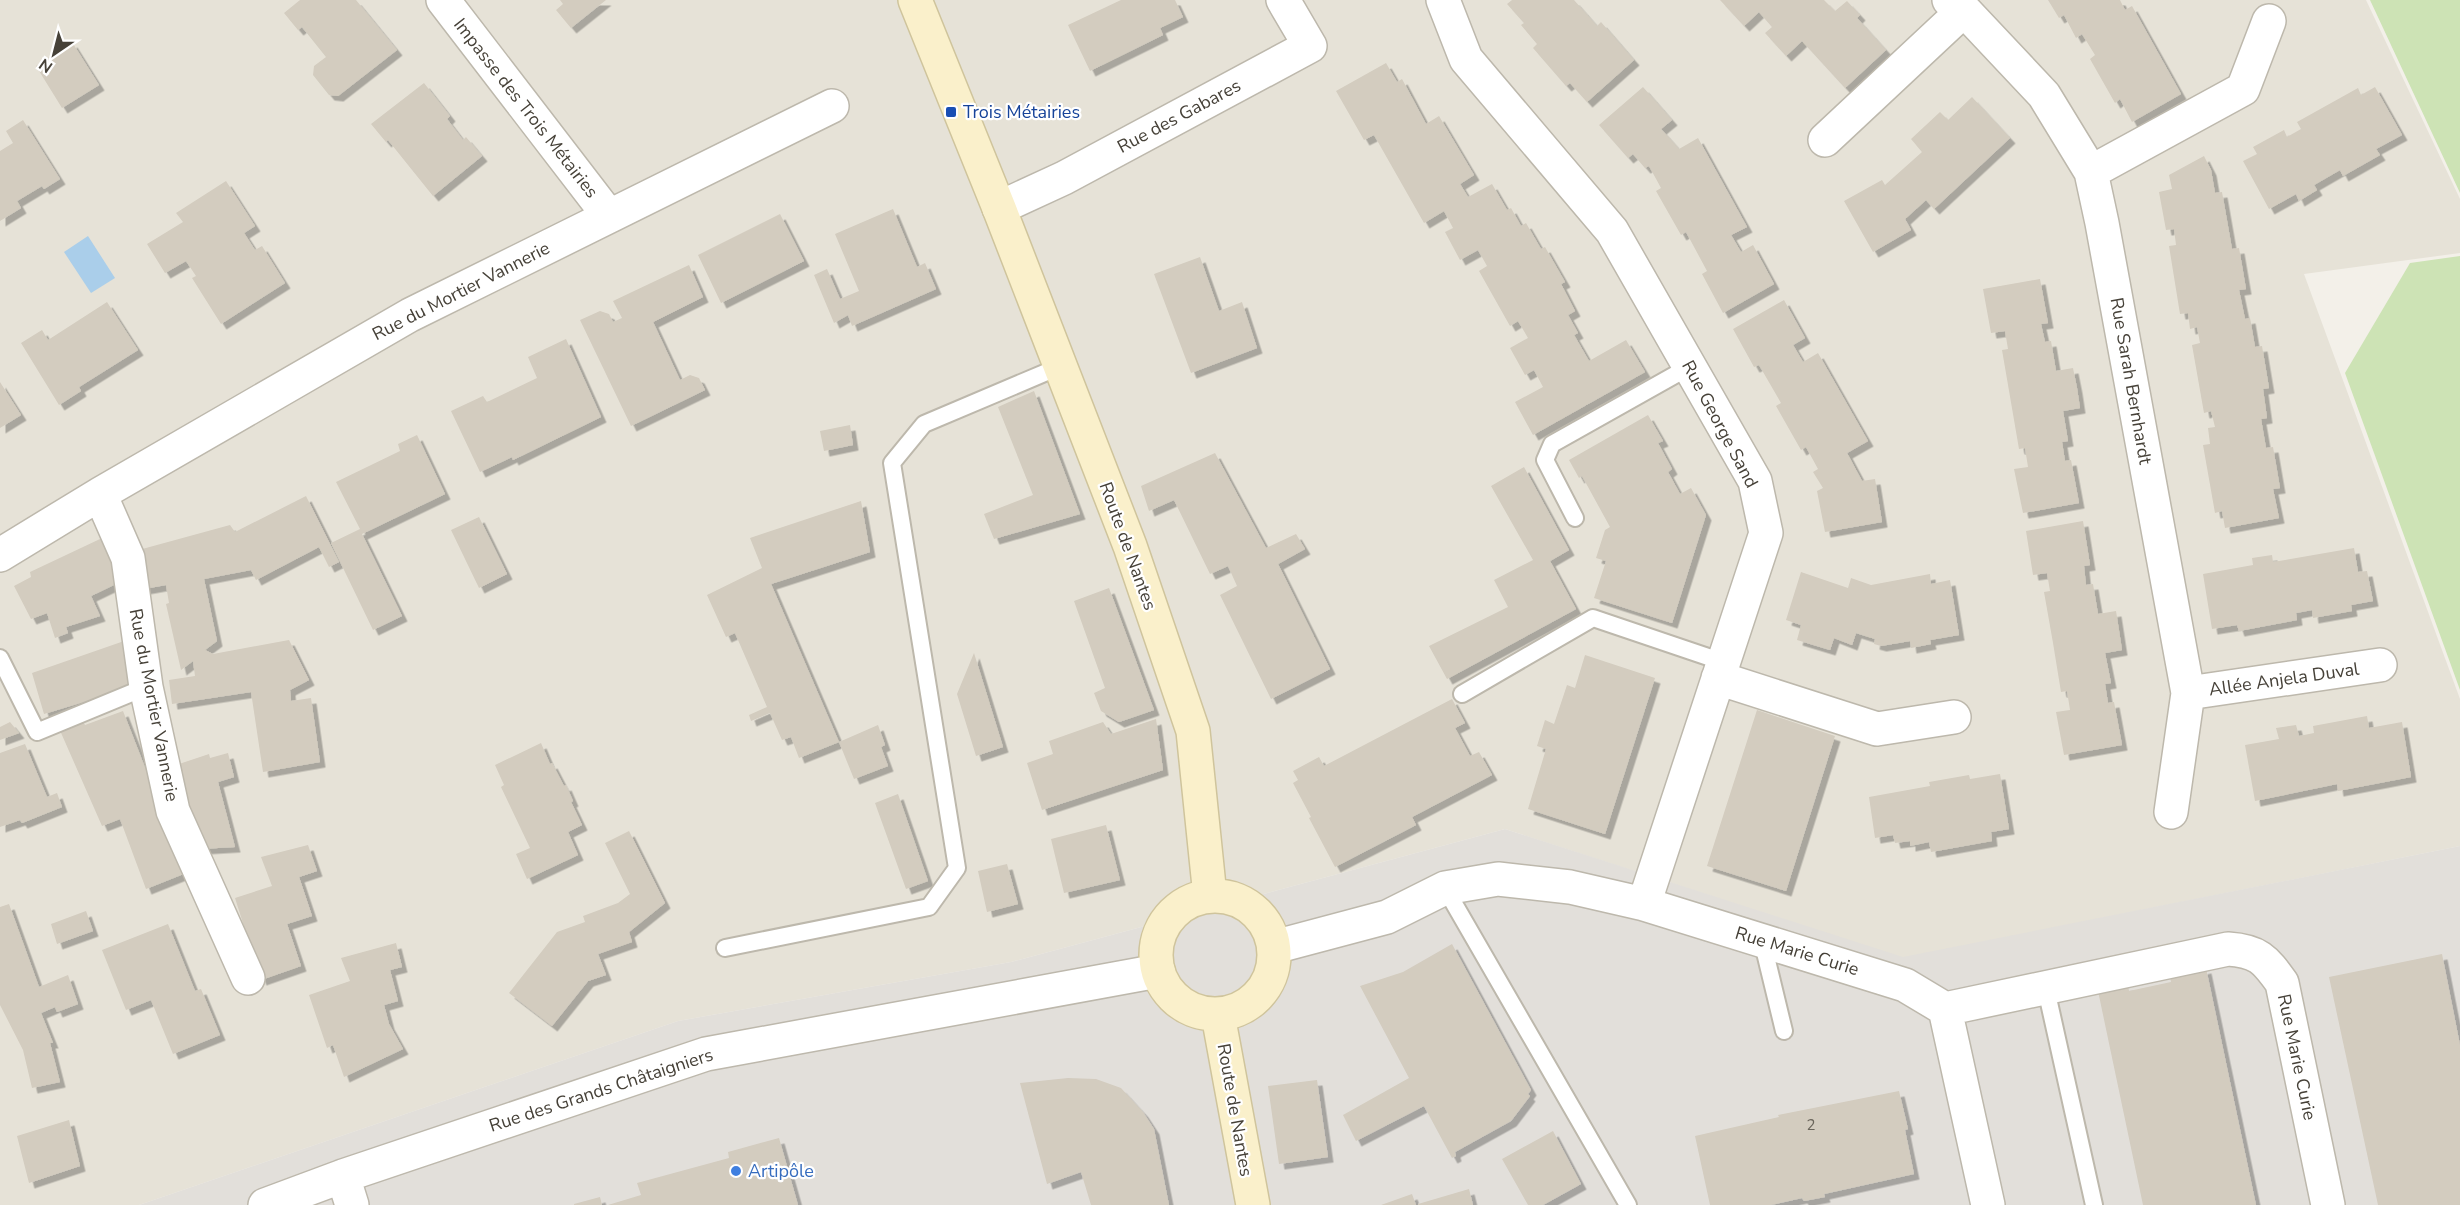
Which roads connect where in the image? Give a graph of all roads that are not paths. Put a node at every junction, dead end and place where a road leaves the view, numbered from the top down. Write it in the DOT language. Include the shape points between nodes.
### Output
graph roads {
  1 [pos="442,0"];
  2 [pos="915,0"];
  3 [pos="1283,0"];
  4 [pos="1443,0"];
  5 [pos="1956,5"];
  6 [pos="2269,21"];
  7 [pos="832,106"];
  8 [pos="1825,140"];
  9 [pos="2091,172"];
  10 [pos="999,208"];
  11 [pos="609,216"];
  12 [pos="1061,366"];
  13 [pos="1689,367"];
  14 [pos="100,494"];
  15 [pos="1575,518"];
  16 [pos="0,555"];
  17 [pos="0,658"];
  18 [pos="2380,665"];
  19 [pos="1721,670"];
  20 [pos="146,687"];
  21 [pos="2188,693"];
  22 [pos="1462,694"];
  23 [pos="1954,717"];
  24 [pos="2171,812"];
  25 [pos="1444,888"];
  26 [pos="1209,896"];
  27 [pos="1644,904"];
  28 [pos="1762,940"];
  29 [pos="1274,947"];
  30 [pos="725,948"];
  31 [pos="1158,971"];
  32 [pos="248,978"];
  33 [pos="2046,989"];
  34 [pos="1945,1009"];
  35 [pos="1218,1015"];
  36 [pos="1784,1031"];
  37 [pos="347,1191"];
  38 [pos="265,1205"];
  39 [pos="1253,1205"];
  40 [pos="1628,1205"];
  41 [pos="1988,1205"];
  42 [pos="2094,1205"];
  43 [pos="2328,1205"];
  1 -- 11 [label="street, Impasse des Trois Métairies"];
  2 -- 10 [label="street, Route de Nantes"];
  3 -- 10 [label="street, Rue des Gabares" via="1310,46 1064,178"];
  4 -- 13 [label="street, Rue George Sand" via="1466,59 1612,231"];
  5 -- 8 [label="street"];
  5 -- 9 [label="street, Rue Sarah Bernhardt" via="2044,95"];
  6 -- 9 [label="street" via="2243,89"];
  7 -- 11 [label="street, Rue du Mortier Vannerie"];
  9 -- 21 [label="street, Rue Sarah Bernhardt"];
  10 -- 12 [label="street, Route de Nantes"];
  11 -- 14 [label="street, Rue du Mortier Vannerie" via="410,315"];
  12 -- 26 [label="street, Route de Nantes" via="1130,546 1193,731"];
  12 -- 30 [label="lane" via="924,424 892,463 957,867 929,907"];
  13 -- 15 [label="lane" via="1552,444 1545,460"];
  13 -- 19 [label="street, Rue George Sand" via="1755,481 1766,533"];
  14 -- 16 [label="street, Rue du Mortier Vannerie"];
  14 -- 20 [label="street, Rue du Mortier Vannerie" via="128,558"];
  17 -- 20 [label="lane" via="37,732"];
  18 -- 21 [label="street, Allée Anjela Duval"];
  19 -- 22 [label="lane" via="1593,618"];
  19 -- 23 [label="street" via="1877,729"];
  19 -- 27 [label="street, Rue George Sand"];
  20 -- 32 [label="street, Rue du Mortier Vannerie" via="173,811"];
  21 -- 24 [label="street, Rue Sarah Bernhardt"];
  25 -- 27 [label="street, Rue Marie Curie" via="1498,879 1570,887"];
  25 -- 29 [label="street, Rue Marie Curie" via="1387,917"];
  25 -- 40 [label="lane"];
  26 -- 29 [label="street" via="1232,899 1252,909 1270,932"];
  26 -- 31 [label="street" via="1188,903 1163,926 1156,948"];
  27 -- 28 [label="street, Rue Marie Curie"];
  28 -- 34 [label="street, Rue Marie Curie" via="1905,985"];
  28 -- 36 [label="lane"];
  29 -- 35 [label="street" via="1273,972 1261,993 1242,1009"];
  31 -- 35 [label="street" via="1168,991 1184,1006"];
  31 -- 37 [label="street, Rue des Grands Châtaigniers" via="706,1054"];
  33 -- 34 [label="street, Rue Marie Curie"];
  33 -- 42 [label="lane"];
  33 -- 43 [label="street, Rue Marie Curie" via="2228,949 2250,951 2271,967 2282,983"];
  34 -- 41 [label="street"];
  35 -- 39 [label="street, Route de Nantes"];
  37 -- 38 [label="street, Rue des Grands Châtaigniers"];
}
